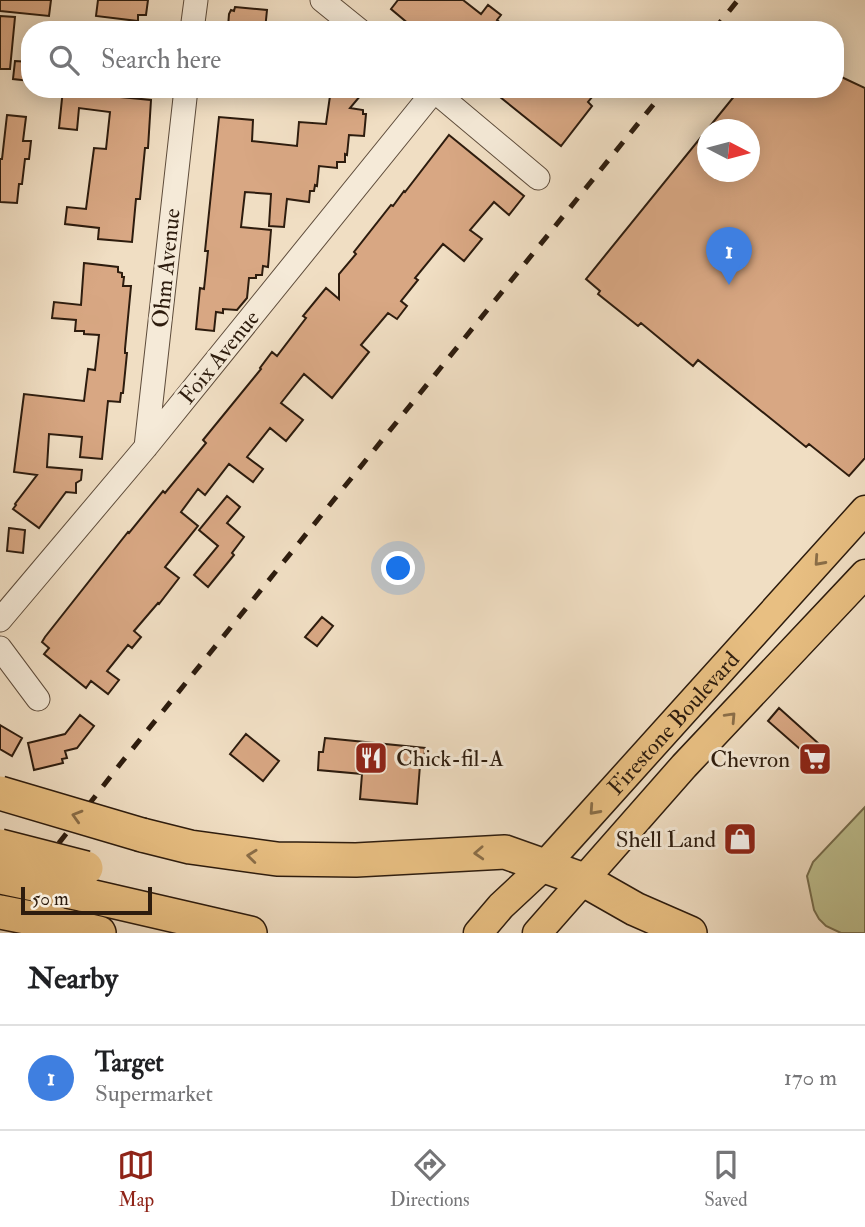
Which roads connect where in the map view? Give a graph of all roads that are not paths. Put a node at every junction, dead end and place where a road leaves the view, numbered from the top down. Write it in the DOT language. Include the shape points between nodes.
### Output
graph roads {
  1 [pos="196,0"];
  2 [pos="322,0"];
  3 [pos="193,21"];
  4 [pos="348,21"];
  5 [pos="185,98"];
  6 [pos="427,98"];
  7 [pos="443,98"];
  8 [pos="538,178"];
  9 [pos="146,447"];
  10 [pos="865,510"];
  11 [pos="865,574"];
  12 [pos="0,620"];
  13 [pos="0,648"];
  14 [pos="38,699"];
  15 [pos="0,793"];
  16 [pos="0,846"];
  17 [pos="545,865"];
  18 [pos="0,877"];
  19 [pos="584,880"];
  20 [pos="73,899"];
  21 [pos="0,900"];
  22 [pos="0,912"];
  23 [pos="148,921"];
  24 [pos="99,933"];
  25 [pos="250,933"];
  26 [pos="478,933"];
  27 [pos="537,933"];
  28 [pos="690,933"];
  1 -- 3 [label="street"];
  2 -- 4 [label="street"];
  5 -- 9 [label="street, Ohm Avenue"];
  6 -- 9 [label="street, Foix Avenue"];
  7 -- 8 [label="street"];
  9 -- 12 [label="street, Foix Avenue"];
  10 -- 17 [label="main road, Firestone Boulevard, one-way"];
  19 -- 11 [label="main road, Firestone Boulevard, one-way"];
  13 -- 14 [label="street"];
  17 -- 15 [label="highway, one-way, bridge" via="505,852 278,859 190,847"];
  16 -- 20 [label="highway, bridge"];
  17 -- 19 [label="highway"];
  17 -- 26 [label="main road, Firestone Boulevard"];
  18 -- 20 [label="highway, bridge"];
  19 -- 27 [label="main road, Firestone Boulevard"];
  19 -- 28 [label="highway"];
  20 -- 21 [label="highway"];
  20 -- 22 [label="highway, bridge"];
  20 -- 23 [label="highway"];
  20 -- 23 [label="highway"];
  20 -- 24 [label="highway"];
  23 -- 25 [label="highway"];
}
